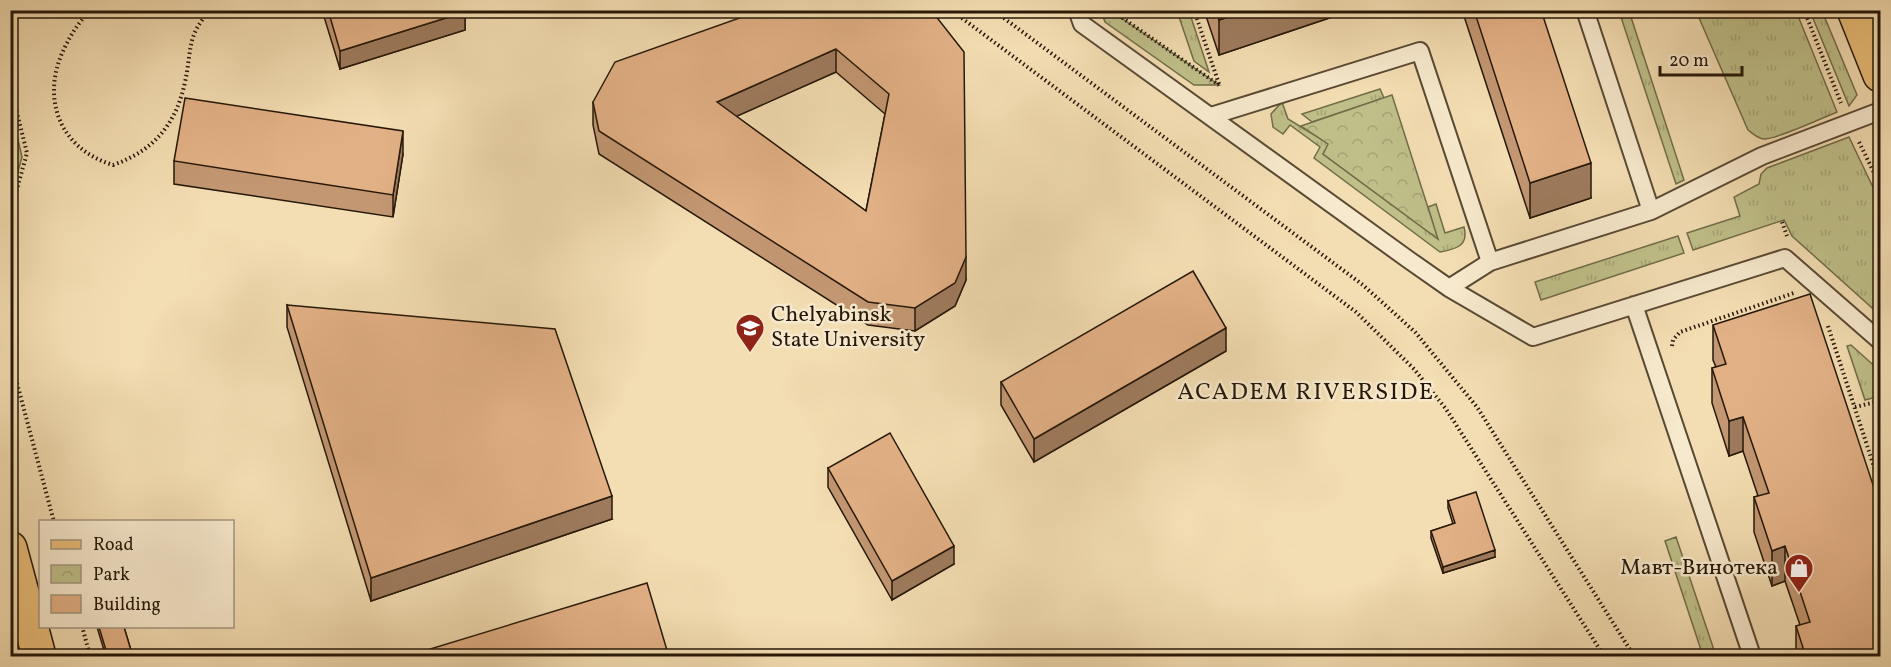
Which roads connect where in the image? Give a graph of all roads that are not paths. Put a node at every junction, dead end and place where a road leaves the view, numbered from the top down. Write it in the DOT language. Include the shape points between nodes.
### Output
graph roads {
  1 [pos="1077,10"];
  2 [pos="1585,10"];
  3 [pos="1854,10"];
  4 [pos="1881,75"];
  5 [pos="1881,111"];
  6 [pos="1211,116"];
  7 [pos="1651,211"];
  8 [pos="1490,262"];
  9 [pos="1449,288"];
  10 [pos="1634,305"];
  11 [pos="1881,341"];
  12 [pos="10,548"];
  13 [pos="39,657"];
  14 [pos="1752,657"];
  1 -- 6 [label="lane" via="1082,24"];
  2 -- 7 [label="lane"];
  3 -- 4 [label="main road"];
  5 -- 7 [label="lane" via="1762,156"];
  6 -- 8 [label="lane" via="1420,51"];
  6 -- 9 [label="lane"];
  7 -- 8 [label="lane"];
  8 -- 9 [label="lane"];
  9 -- 10 [label="lane" via="1533,337"];
  10 -- 11 [label="lane" via="1785,258"];
  10 -- 14 [label="lane"];
  12 -- 13 [label="main road"];
}
